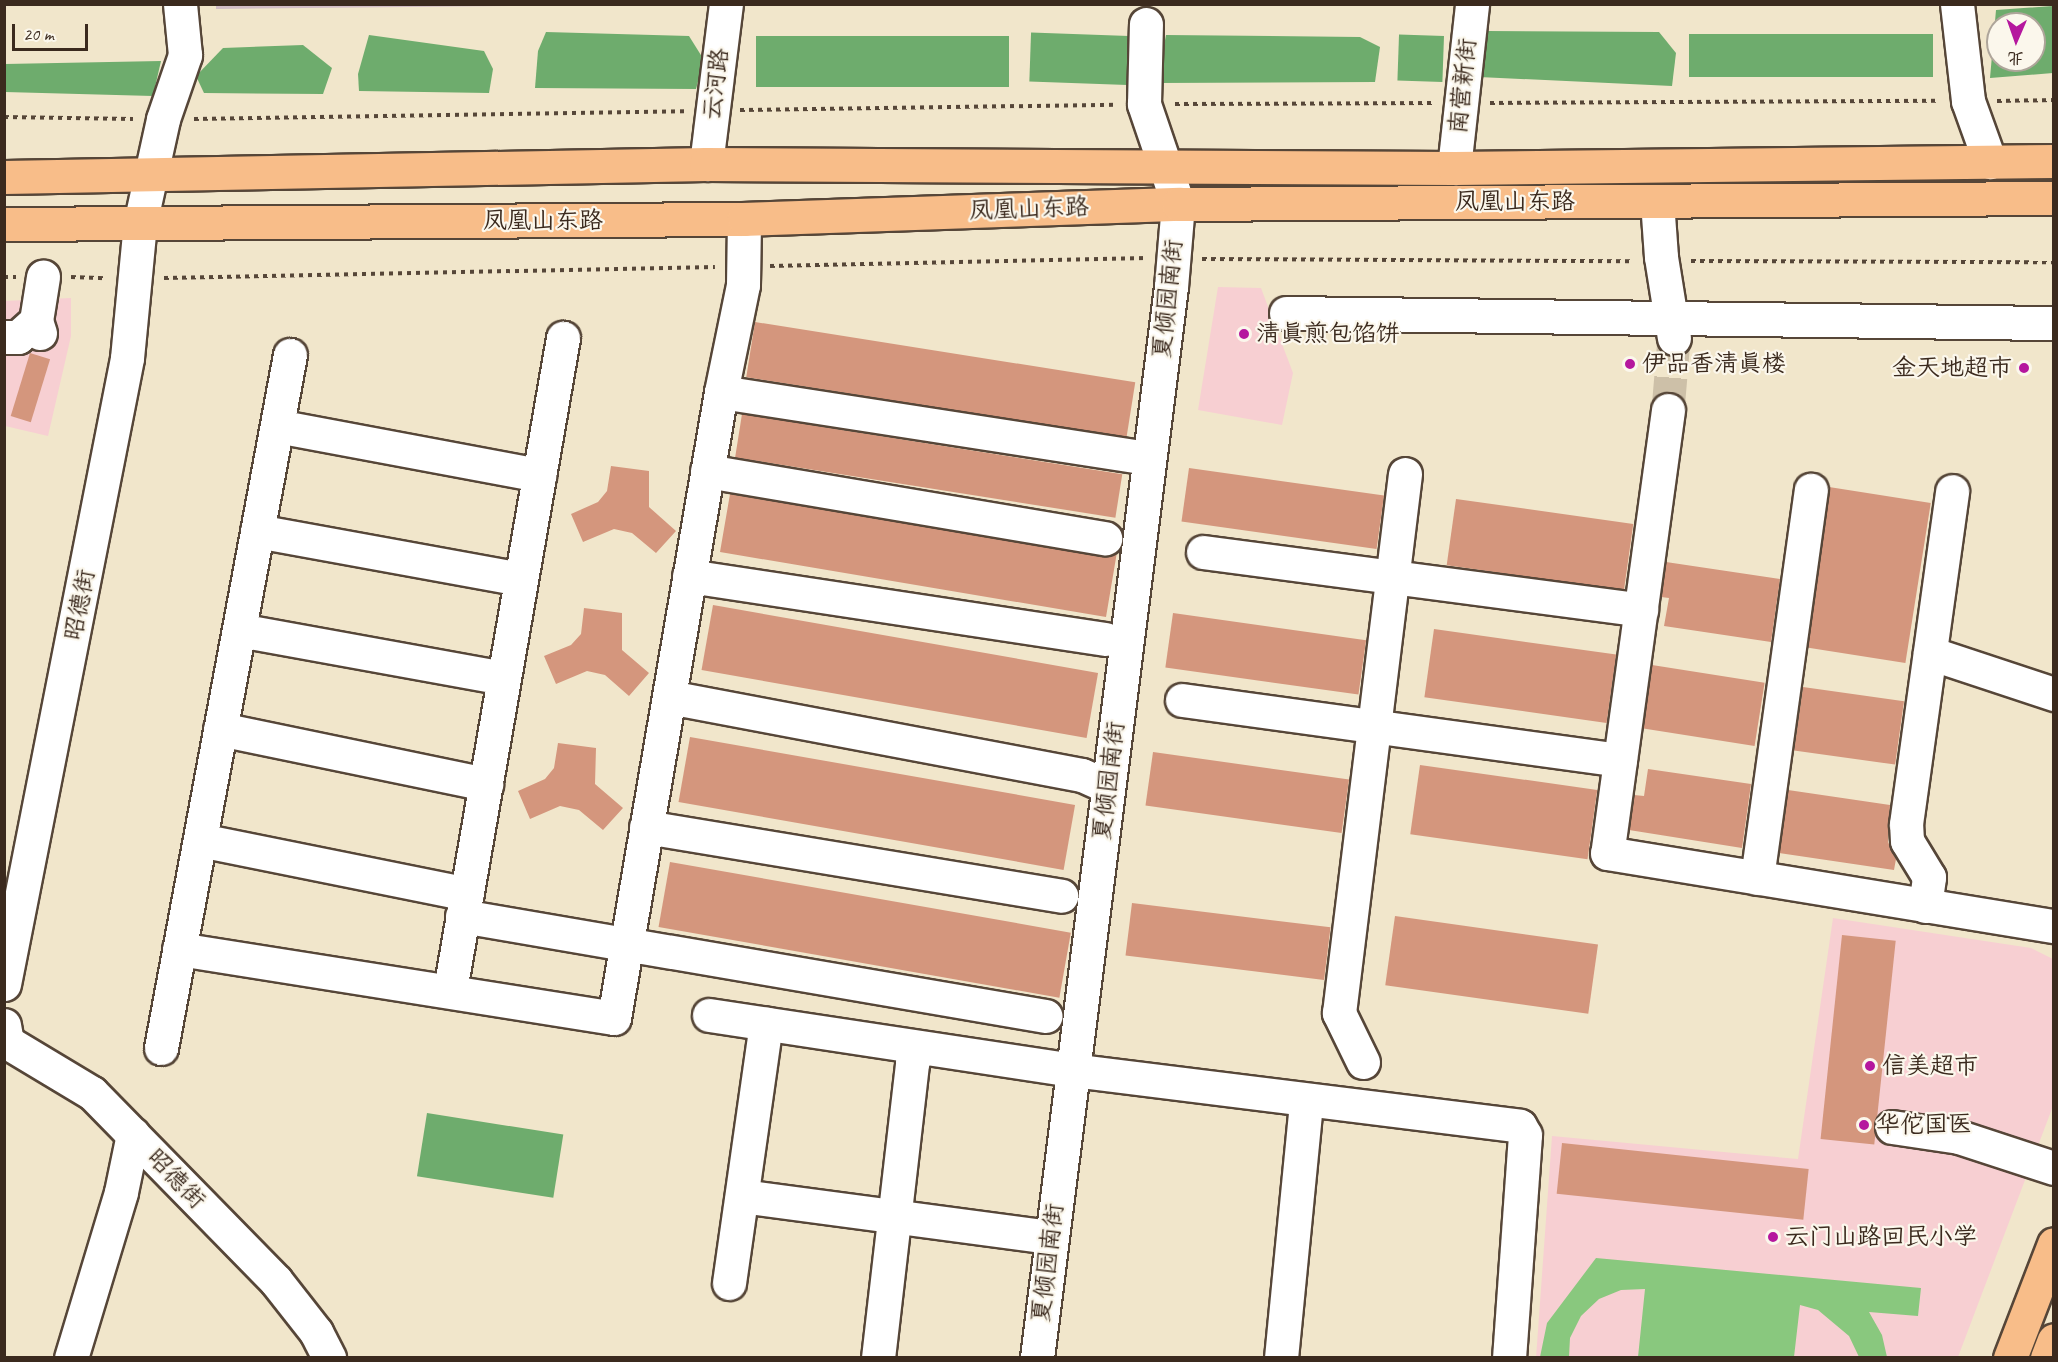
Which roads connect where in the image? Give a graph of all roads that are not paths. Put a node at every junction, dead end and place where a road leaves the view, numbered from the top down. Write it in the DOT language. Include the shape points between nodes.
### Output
graph roads {
  1 [pos="180,4"];
  2 [pos="726,4"];
  3 [pos="1472,4"];
  4 [pos="1957,4"];
  5 [pos="1146,24"];
  6 [pos="2054,161"];
  7 [pos="1990,162"];
  8 [pos="706,164"];
  9 [pos="1167,168"];
  10 [pos="1454,168"];
  11 [pos="150,174"];
  12 [pos="4,177"];
  13 [pos="2054,198"];
  14 [pos="1657,201"];
  15 [pos="1178,204"];
  16 [pos="744,219"];
  17 [pos="4,224"];
  18 [pos="140,224"];
  19 [pos="43,277"];
  20 [pos="1286,313"];
  21 [pos="2054,323"];
  22 [pos="1673,328"];
  23 [pos="4,337"];
  24 [pos="563,338"];
  25 [pos="290,355"];
  26 [pos="721,392"];
  27 [pos="1668,410"];
  28 [pos="277,426"];
  29 [pos="1136,456"];
  30 [pos="707,471"];
  31 [pos="1405,474"];
  32 [pos="539,475"];
  33 [pos="1811,490"];
  34 [pos="1952,491"];
  35 [pos="257,531"];
  36 [pos="1105,538"];
  37 [pos="1203,552"];
  38 [pos="689,576"];
  39 [pos="1394,577"];
  40 [pos="521,579"];
  41 [pos="1641,610"];
  42 [pos="239,630"];
  43 [pos="1106,639"];
  44 [pos="1930,653"];
  45 [pos="504,678"];
  46 [pos="2054,694"];
  47 [pos="669,697"];
  48 [pos="1182,700"];
  49 [pos="1375,727"];
  50 [pos="220,729"];
  51 [pos="1620,760"];
  52 [pos="1098,782"];
  53 [pos="486,784"];
  54 [pos="646,827"];
  55 [pos="200,840"];
  56 [pos="18,845"];
  57 [pos="1758,878"];
  58 [pos="1061,896"];
  59 [pos="465,905"];
  60 [pos="1925,906"];
  61 [pos="2054,926"];
  62 [pos="626,944"];
  63 [pos="180,949"];
  64 [pos="4,984"];
  65 [pos="450,990"];
  66 [pos="709,1015"];
  67 [pos="1046,1016"];
  68 [pos="766,1024"];
  69 [pos="5,1036"];
  70 [pos="918,1047"];
  71 [pos="161,1048"];
  72 [pos="1363,1062"];
  73 [pos="1072,1070"];
  74 [pos="1306,1101"];
  75 [pos="1892,1127"];
  76 [pos="133,1134"];
  77 [pos="2054,1168"];
  78 [pos="742,1196"];
  79 [pos="895,1216"];
  80 [pos="1051,1237"];
  81 [pos="2054,1244"];
  82 [pos="729,1283"];
  83 [pos="2054,1340"];
  84 [pos="71,1358"];
  85 [pos="329,1358"];
  86 [pos="878,1358"];
  87 [pos="1037,1358"];
  88 [pos="1281,1358"];
  89 [pos="1509,1358"];
  90 [pos="2010,1358"];
  91 [pos="2047,1358"];
  1 -- 11 [label="street, 昭德街" via="185,55 163,119"];
  2 -- 8 [label="street, 云河路"];
  3 -- 10 [label="street, 南营新街"];
  4 -- 7 [label="street" via="1968,101"];
  5 -- 9 [label="street" via="1144,104"];
  6 -- 7 [label="main road, 凤凰山东路"];
  7 -- 10 [label="main road, 凤凰山东路"];
  8 -- 9 [label="main road, 凤凰山东路"];
  8 -- 11 [label="main road, 凤凰山东路"];
  9 -- 10 [label="main road, 凤凰山东路"];
  9 -- 15 [label="street"];
  11 -- 12 [label="main road, 凤凰山东路"];
  11 -- 18 [label="street, 昭德街"];
  13 -- 14 [label="main road, 凤凰山东路"];
  14 -- 15 [label="main road, 凤凰山东路"];
  14 -- 22 [label="street"];
  15 -- 16 [label="main road, 凤凰山东路"];
  15 -- 73 [label="street, 夏倾园南街"];
  16 -- 18 [label="main road, 凤凰山东路"];
  16 -- 26 [label="street" via="744,267"];
  17 -- 18 [label="main road, 凤凰山东路"];
  18 -- 56 [label="street, 昭德街" via="125,370"];
  19 -- 23 [label="street" via="38,327 18,337"];
  20 -- 22 [label="street"];
  21 -- 22 [label="street"];
  24 -- 32 [label="street"];
  25 -- 28 [label="street"];
  26 -- 29 [label="street"];
  26 -- 30 [label="street"];
  27 -- 41 [label="street"];
  28 -- 32 [label="street"];
  28 -- 35 [label="street"];
  30 -- 36 [label="street"];
  30 -- 38 [label="street"];
  31 -- 39 [label="street"];
  32 -- 40 [label="street"];
  33 -- 57 [label="street"];
  34 -- 44 [label="street"];
  35 -- 40 [label="street"];
  35 -- 42 [label="street"];
  37 -- 39 [label="street"];
  38 -- 43 [label="street"];
  38 -- 47 [label="street"];
  39 -- 41 [label="street"];
  39 -- 49 [label="street"];
  40 -- 45 [label="street"];
  41 -- 51 [label="street"];
  42 -- 45 [label="street"];
  42 -- 50 [label="street"];
  44 -- 46 [label="street"];
  44 -- 60 [label="street" via="1906,824 1906,841 1929,877"];
  45 -- 53 [label="street"];
  47 -- 52 [label="street" via="1082,775"];
  47 -- 54 [label="street"];
  48 -- 49 [label="street"];
  49 -- 51 [label="street"];
  49 -- 72 [label="street" via="1339,1013"];
  50 -- 53 [label="street"];
  50 -- 55 [label="street"];
  51 -- 57 [label="street" via="1607,853"];
  53 -- 59 [label="street"];
  54 -- 58 [label="street"];
  54 -- 62 [label="street"];
  55 -- 59 [label="street"];
  55 -- 63 [label="street"];
  56 -- 64 [label="street, 昭德街"];
  57 -- 60 [label="street"];
  59 -- 62 [label="street"];
  59 -- 65 [label="street"];
  60 -- 61 [label="street"];
  62 -- 65 [label="street" via="614,1018"];
  62 -- 67 [label="street"];
  63 -- 65 [label="street"];
  63 -- 71 [label="street"];
  66 -- 68 [label="street"];
  68 -- 70 [label="street"];
  68 -- 78 [label="street"];
  69 -- 76 [label="street, 昭德街" via="92,1093"];
  70 -- 73 [label="street"];
  70 -- 79 [label="street" via="912,1063"];
  73 -- 74 [label="street"];
  73 -- 80 [label="street, 夏倾园南街"];
  74 -- 88 [label="street"];
  74 -- 89 [label="street" via="1520,1126 1525,1135"];
  75 -- 77 [label="street" via="1959,1137"];
  76 -- 84 [label="street" via="118,1203"];
  76 -- 85 [label="street, 昭德街" via="276,1281 316,1332"];
  78 -- 79 [label="street"];
  78 -- 82 [label="street"];
  79 -- 80 [label="street"];
  79 -- 86 [label="street"];
  80 -- 87 [label="street, 夏倾园南街"];
  81 -- 90 [label="main road"];
  83 -- 91 [label="main road"];
}
